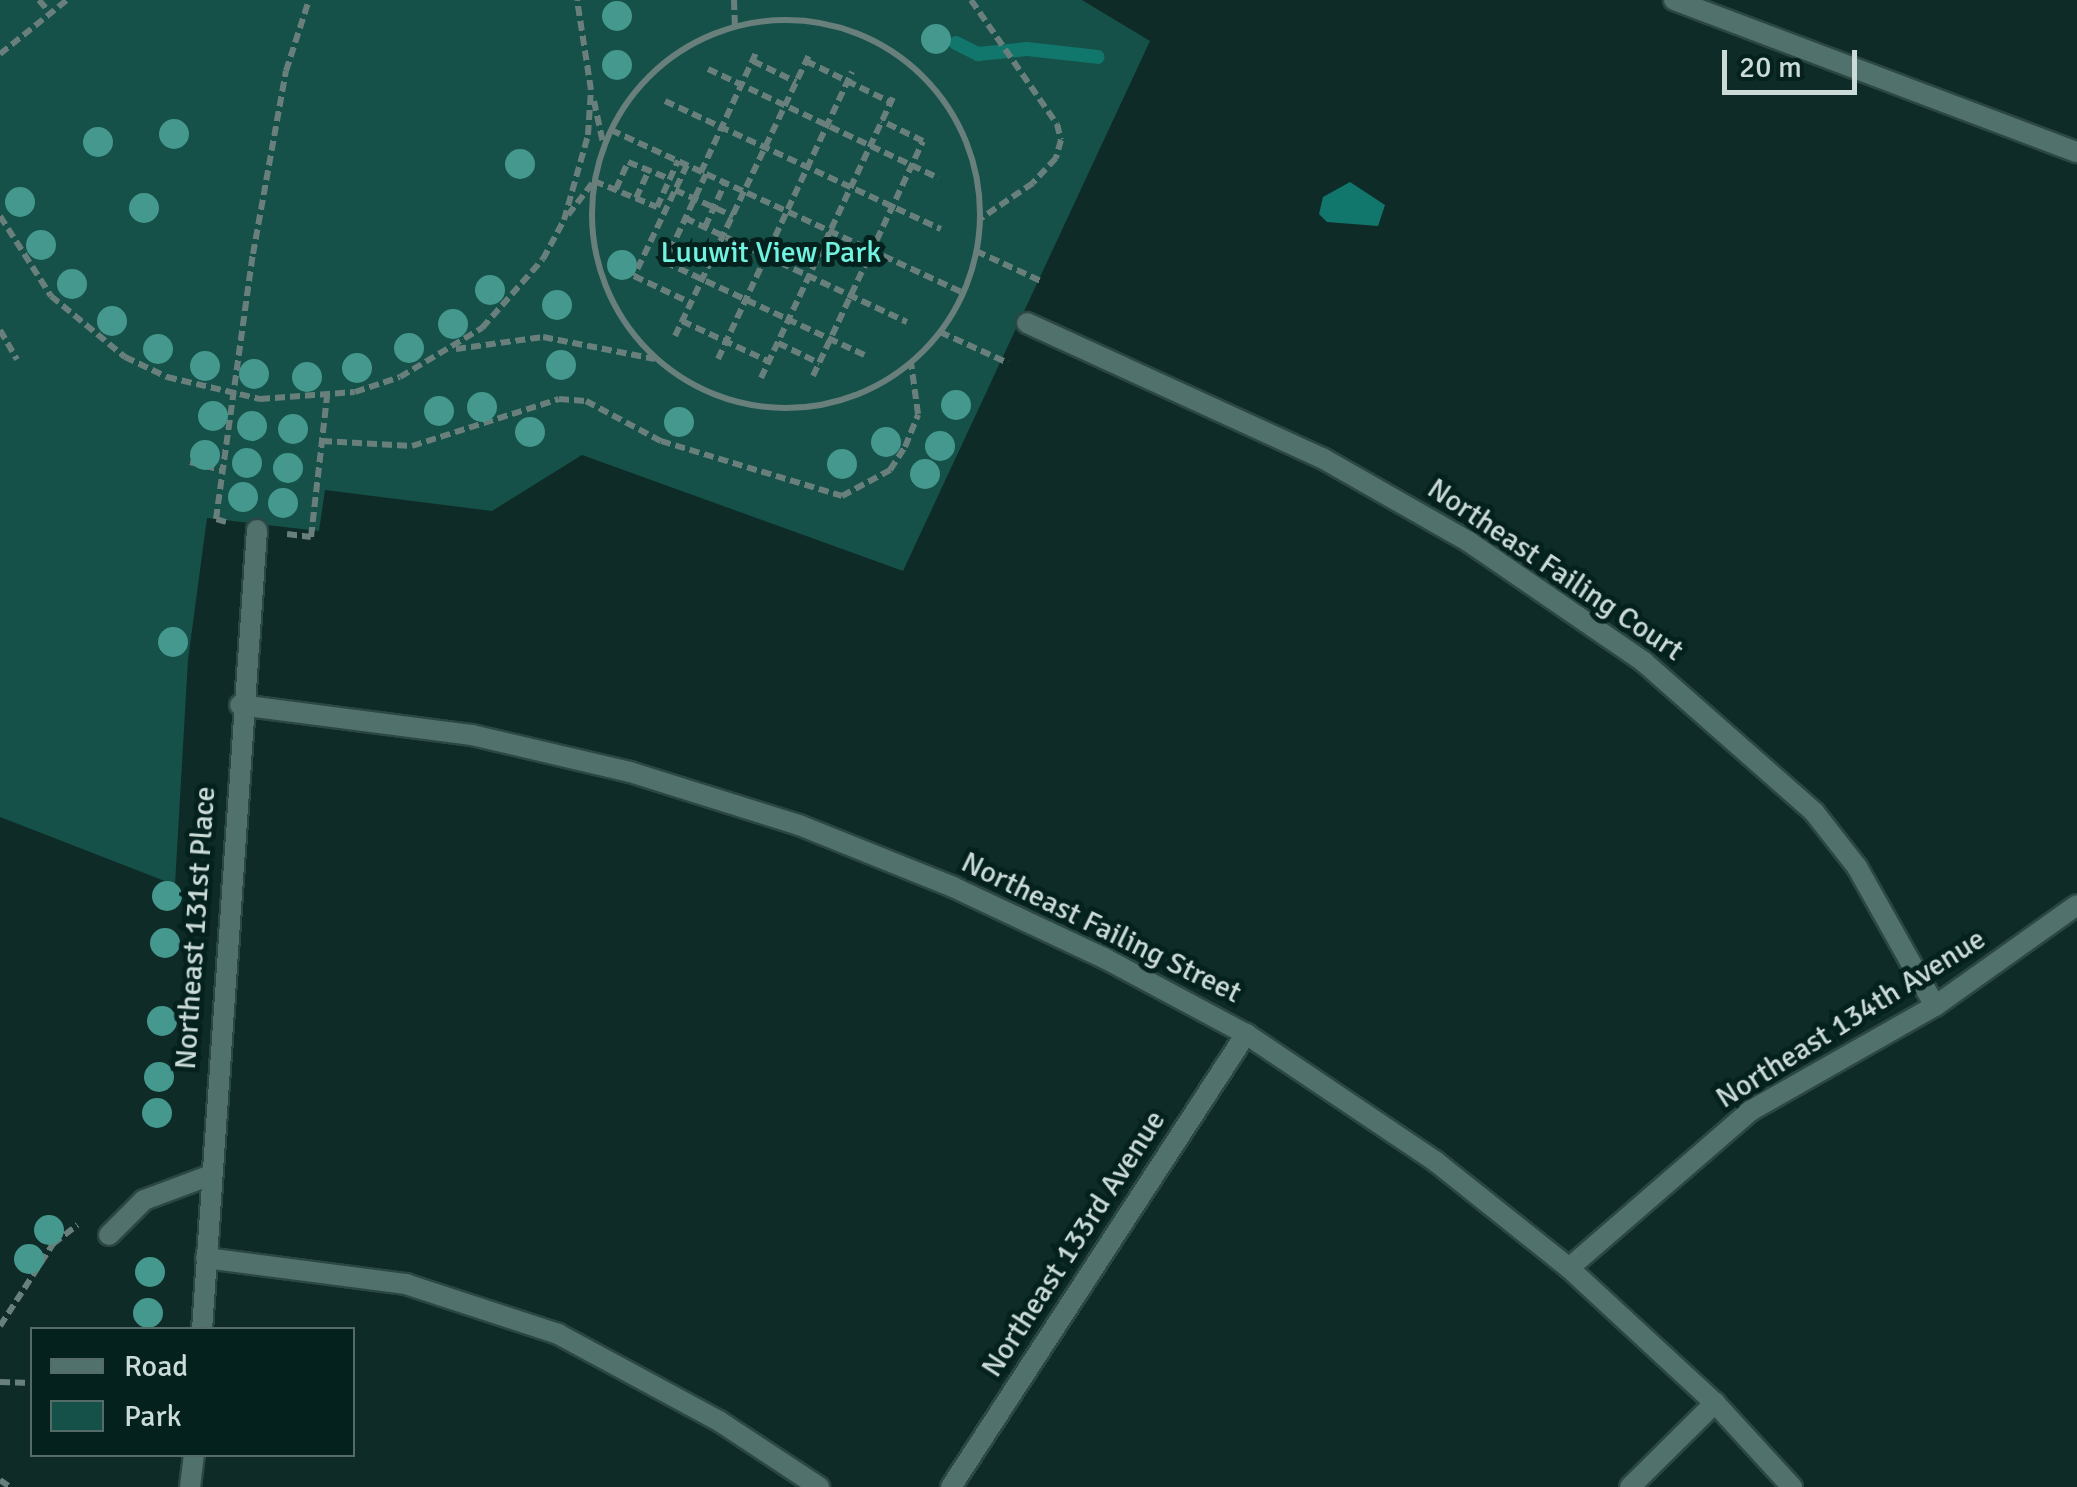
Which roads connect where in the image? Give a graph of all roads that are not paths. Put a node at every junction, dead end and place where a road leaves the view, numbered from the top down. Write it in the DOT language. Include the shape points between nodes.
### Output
graph roads {
  1 [pos="1676,0"];
  2 [pos="2077,152"];
  3 [pos="1027,323"];
  4 [pos="257,530"];
  5 [pos="240,705"];
  6 [pos="2077,906"];
  7 [pos="1935,1006"];
  8 [pos="1246,1034"];
  9 [pos="211,1175"];
  10 [pos="109,1235"];
  11 [pos="206,1258"];
  12 [pos="1569,1268"];
  13 [pos="202,1327"];
  14 [pos="1714,1403"];
  15 [pos="194,1457"];
  16 [pos="190,1487"];
  17 [pos="819,1487"];
  18 [pos="951,1487"];
  19 [pos="1630,1487"];
  20 [pos="1792,1487"];
  1 -- 2 [label="street"];
  3 -- 7 [label="street, Northeast Failing Court" via="1322,458 1468,542 1644,662 1814,812 1857,867"];
  4 -- 5 [label="street, Northeast 131st Place"];
  5 -- 8 [label="street, Northeast Failing Street" via="472,735 630,772 799,826 953,887"];
  5 -- 9 [label="street, Northeast 131st Place"];
  6 -- 7 [label="street, Northeast 134th Avenue"];
  7 -- 12 [label="street, Northeast 134th Avenue" via="1750,1111"];
  8 -- 12 [label="street, Northeast Failing Street" via="1436,1161"];
  8 -- 18 [label="street, Northeast 133rd Avenue"];
  9 -- 10 [label="street" via="144,1200"];
  9 -- 11 [label="street, Northeast 131st Place"];
  11 -- 13 [label="street, Northeast 131st Place"];
  11 -- 17 [label="street" via="406,1284 558,1334 719,1421"];
  12 -- 14 [label="street, Northeast Failing Street"];
  14 -- 19 [label="street"];
  14 -- 20 [label="street, Northeast Failing Street"];
  15 -- 16 [label="street"];
}
